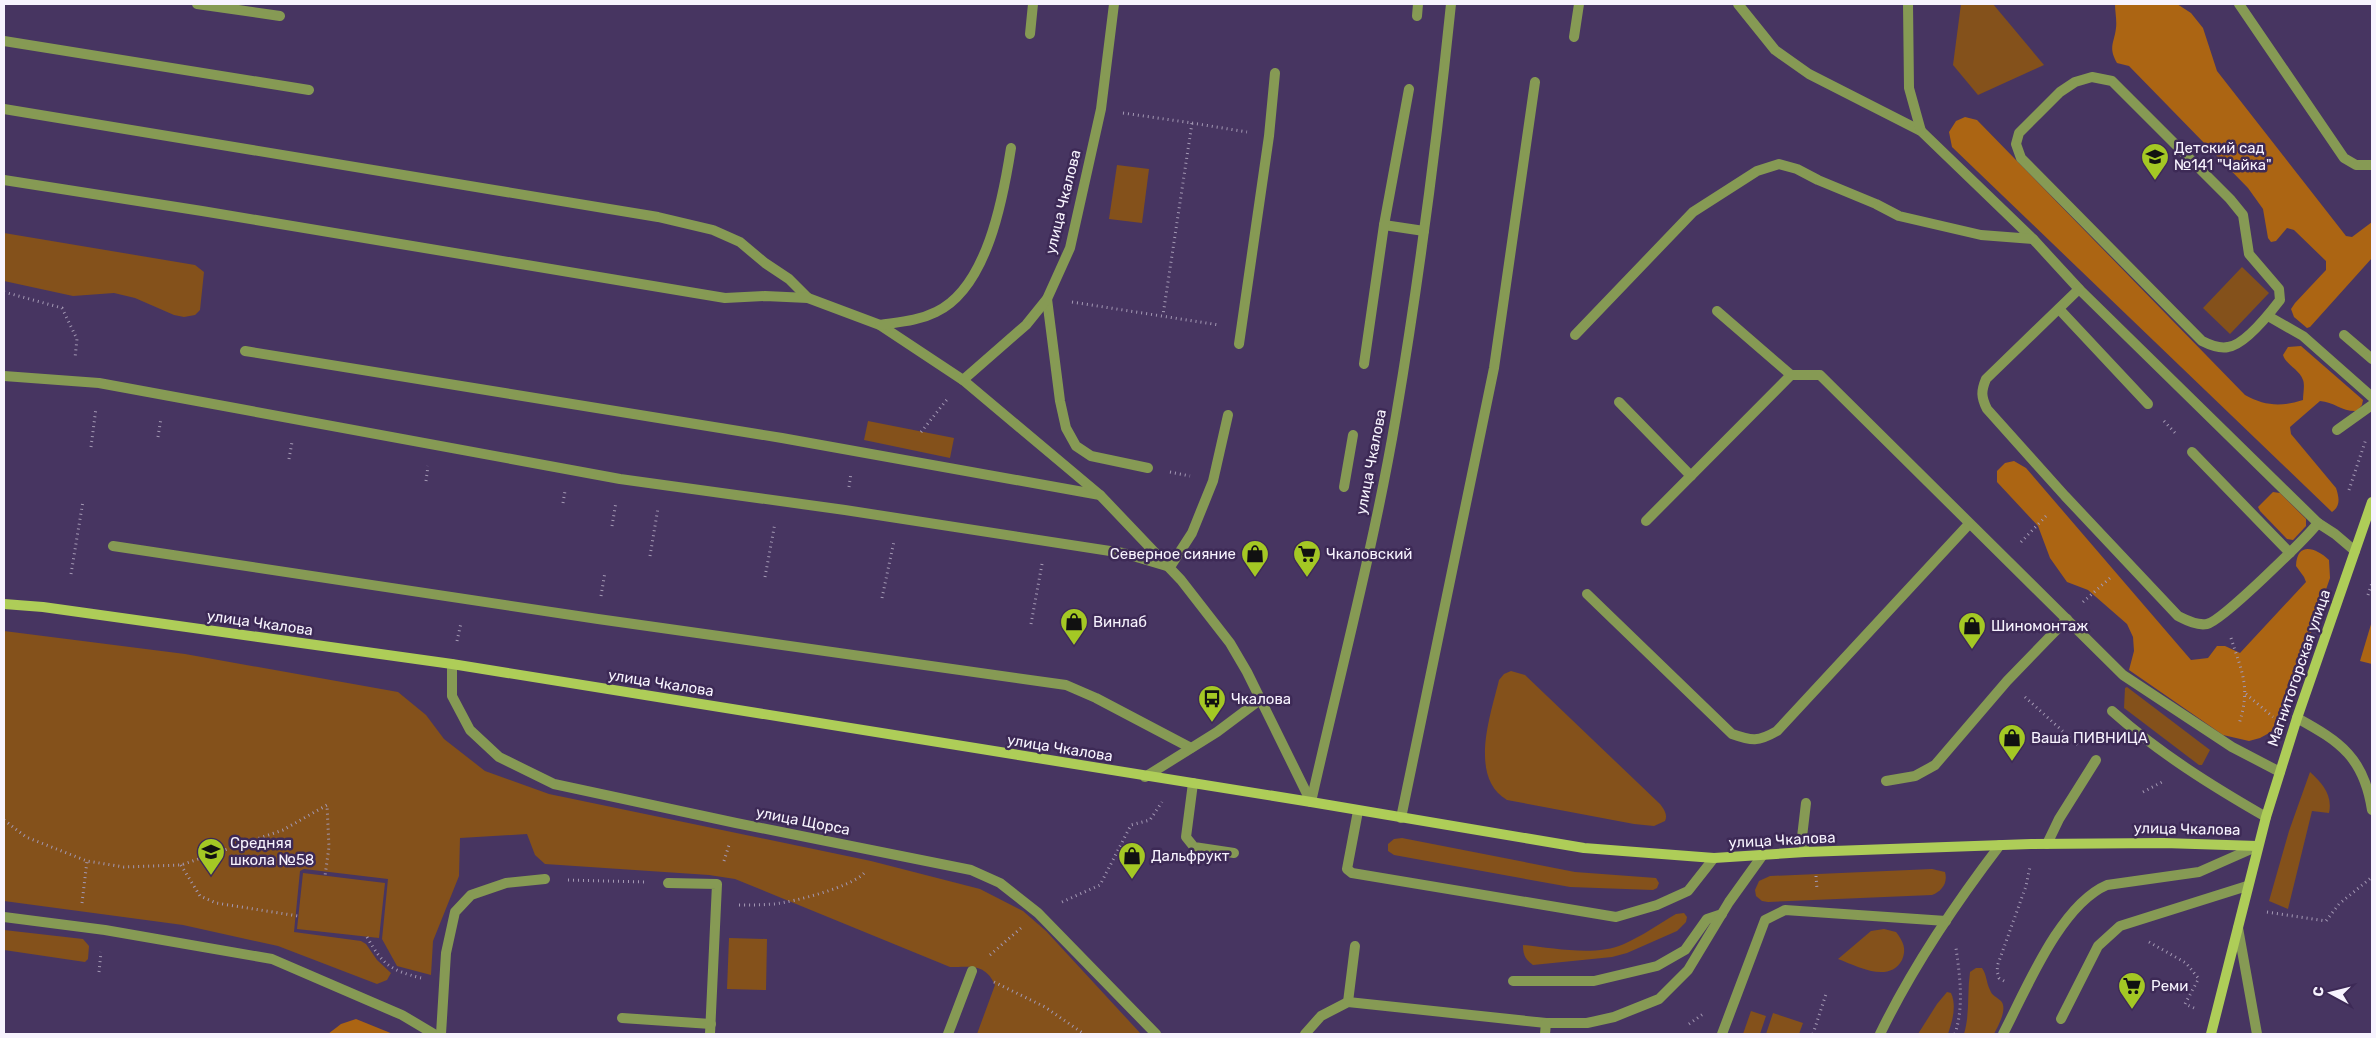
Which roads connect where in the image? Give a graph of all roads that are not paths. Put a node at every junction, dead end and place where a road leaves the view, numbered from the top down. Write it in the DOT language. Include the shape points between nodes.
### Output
graph roads {
  1 [pos="197,4"];
  2 [pos="1033,4"];
  3 [pos="1114,4"];
  4 [pos="1418,4"];
  5 [pos="1451,4"];
  6 [pos="1579,4"];
  7 [pos="1738,4"];
  8 [pos="1908,4"];
  9 [pos="2239,4"];
  10 [pos="280,16"];
  11 [pos="1417,16"];
  12 [pos="1030,34"];
  13 [pos="1574,38"];
  14 [pos="4,41"];
  15 [pos="1275,73"];
  16 [pos="1535,82"];
  17 [pos="1408,89"];
  18 [pos="309,90"];
  19 [pos="4,109"];
  20 [pos="1922,131"];
  21 [pos="1011,148"];
  22 [pos="2372,165"];
  23 [pos="4,180"];
  24 [pos="1384,225"];
  25 [pos="1424,231"];
  26 [pos="2033,239"];
  27 [pos="2079,289"];
  28 [pos="808,298"];
  29 [pos="1047,299"];
  30 [pos="2059,309"];
  31 [pos="1717,311"];
  32 [pos="2268,316"];
  33 [pos="880,325"];
  34 [pos="1575,335"];
  35 [pos="2344,335"];
  36 [pos="1239,344"];
  37 [pos="245,351"];
  38 [pos="2372,359"];
  39 [pos="1364,364"];
  40 [pos="1791,375"];
  41 [pos="4,376"];
  42 [pos="963,380"];
  43 [pos="2372,397"];
  44 [pos="1619,402"];
  45 [pos="2148,404"];
  46 [pos="2372,405"];
  47 [pos="1228,415"];
  48 [pos="2337,430"];
  49 [pos="1353,435"];
  50 [pos="2192,452"];
  51 [pos="1148,468"];
  52 [pos="1691,476"];
  53 [pos="1344,487"];
  54 [pos="1100,494"];
  55 [pos="2372,502"];
  56 [pos="1646,521"];
  57 [pos="2318,523"];
  58 [pos="1969,524"];
  59 [pos="113,546"];
  60 [pos="2355,551"];
  61 [pos="2290,553"];
  62 [pos="1170,567"];
  63 [pos="1587,594"];
  64 [pos="4,604"];
  65 [pos="2067,619"];
  66 [pos="452,664"];
  67 [pos="1260,699"];
  68 [pos="2112,711"];
  69 [pos="2297,718"];
  70 [pos="1190,748"];
  71 [pos="2096,760"];
  72 [pos="2280,772"];
  73 [pos="1145,777"];
  74 [pos="1886,780"];
  75 [pos="1193,783"];
  76 [pos="1311,802"];
  77 [pos="1806,803"];
  78 [pos="2372,810"];
  79 [pos="1358,811"];
  80 [pos="2266,817"];
  81 [pos="1400,818"];
  82 [pos="2047,844"];
  83 [pos="2000,846"];
  84 [pos="2258,846"];
  85 [pos="1804,852"];
  86 [pos="1234,853"];
  87 [pos="1762,856"];
  88 [pos="1714,858"];
  89 [pos="545,879"];
  90 [pos="668,883"];
  91 [pos="2247,886"];
  92 [pos="1722,914"];
  93 [pos="4,917"];
  94 [pos="1946,921"];
  95 [pos="2237,927"];
  96 [pos="1355,946"];
  97 [pos="972,972"];
  98 [pos="1513,981"];
  99 [pos="1348,1002"];
  100 [pos="622,1018"];
  101 [pos="2061,1019"];
  102 [pos="1546,1023"];
  103 [pos="711,1029"];
  104 [pos="434,1034"];
  105 [pos="441,1034"];
  106 [pos="948,1034"];
  107 [pos="1156,1034"];
  108 [pos="1305,1034"];
  109 [pos="1545,1034"];
  110 [pos="1722,1034"];
  111 [pos="1880,1034"];
  112 [pos="2003,1034"];
  113 [pos="2211,1034"];
  114 [pos="2257,1034"];
  1 -- 10 [label="street"];
  2 -- 12 [label="street"];
  3 -- 29 [label="street, улица Чкалова" via="1100,109 1070,248"];
  4 -- 11 [label="street"];
  5 -- 25 [label="street, улица Чкалова"];
  6 -- 13 [label="street"];
  7 -- 20 [label="street" via="1775,50 1810,74"];
  8 -- 20 [label="street" via="1909,88"];
  9 -- 22 [label="street" via="2344,158 2356,165"];
  14 -- 18 [label="street"];
  15 -- 36 [label="street"];
  16 -- 81 [label="street" via="1494,368"];
  17 -- 24 [label="street"];
  19 -- 28 [label="street" via="658,217 713,230 740,242 789,279"];
  20 -- 26 [label="street"];
  21 -- 33 [label="street" via="1003,198 992,232 977,270 965,289 938,312 915,321"];
  23 -- 28 [label="street" via="725,298"];
  24 -- 25 [label="street"];
  24 -- 39 [label="street"];
  25 -- 76 [label="street, улица Чкалова" via="1396,417"];
  26 -- 27 [label="street"];
  26 -- 34 [label="street" via="1981,235 1899,216 1797,169 1779,164 1756,171 1693,212"];
  27 -- 30 [label="street"];
  27 -- 57 [label="street"];
  28 -- 33 [label="street"];
  29 -- 42 [label="street, улица Чкалова" via="1026,326"];
  29 -- 51 [label="street" via="1060,401 1066,428 1076,446 1091,456"];
  30 -- 45 [label="street"];
  30 -- 61 [label="street" via="1986,379 1982,398 1987,409 2065,496 2178,616 2194,623 2208,624"];
  31 -- 40 [label="street"];
  32 -- 32 [label="street" via="2230,347 2202,341 2021,158 2016,144 2019,133 2060,92 2075,82 2092,77 2112,80 2243,215 2249,254 2280,289 2280,300"];
  32 -- 43 [label="street" via="2303,336"];
  33 -- 42 [label="street"];
  35 -- 38 [label="street"];
  37 -- 54 [label="street"];
  40 -- 52 [label="street"];
  40 -- 58 [label="street" via="1820,375"];
  41 -- 62 [label="street" via="99,383 620,479 1123,553"];
  42 -- 54 [label="street"];
  44 -- 52 [label="street"];
  46 -- 48 [label="street"];
  47 -- 62 [label="street" via="1213,480 1192,533"];
  49 -- 53 [label="street"];
  50 -- 61 [label="street"];
  52 -- 56 [label="street"];
  54 -- 62 [label="street"];
  55 -- 60 [label="main road, Магнитогорская улица"];
  57 -- 60 [label="street"];
  57 -- 61 [label="street"];
  58 -- 63 [label="street" via="1777,731 1764,739 1751,740 1732,734"];
  58 -- 65 [label="street"];
  59 -- 70 [label="street" via="1066,685"];
  60 -- 69 [label="main road, Магнитогорская улица"];
  62 -- 67 [label="street" via="1230,644"];
  64 -- 66 [label="main road, улица Чкалова"];
  65 -- 72 [label="street" via="2123,675 2232,747"];
  65 -- 74 [label="street" via="2007,681 1935,765 1915,776"];
  66 -- 73 [label="main road, улица Чкалова"];
  66 -- 107 [label="street, улица Щорса" via="452,696 470,730 499,757 554,784 972,870 1000,882 1038,913"];
  67 -- 70 [label="street"];
  67 -- 76 [label="street"];
  68 -- 80 [label="street" via="2138,735 2205,782"];
  69 -- 72 [label="main road, Магнитогорская улица"];
  69 -- 78 [label="street" via="2350,754 2363,777"];
  70 -- 73 [label="street"];
  71 -- 82 [label="street"];
  72 -- 80 [label="main road, Магнитогорская улица"];
  73 -- 75 [label="main road, улица Чкалова"];
  75 -- 76 [label="main road, улица Чкалова"];
  75 -- 86 [label="street" via="1186,837 1194,847"];
  76 -- 79 [label="main road, улица Чкалова"];
  77 -- 85 [label="street" via="1802,838"];
  79 -- 81 [label="main road, улица Чкалова"];
  79 -- 88 [label="street" via="1347,869 1352,873 1616,917 1657,905 1688,890"];
  80 -- 84 [label="main road, Магнитогорская улица"];
  81 -- 88 [label="main road, улица Чкалова" via="1584,848"];
  82 -- 83 [label="main road, улица Чкалова"];
  82 -- 84 [label="main road, улица Чкалова"];
  83 -- 85 [label="main road, улица Чкалова"];
  83 -- 94 [label="street"];
  84 -- 91 [label="main road, Магнитогорская улица"];
  84 -- 112 [label="street" via="2199,872 2098,888 2060,927"];
  85 -- 87 [label="main road, улица Чкалова"];
  87 -- 88 [label="main road, улица Чкалова"];
  87 -- 92 [label="street"];
  89 -- 105 [label="street" via="506,883 471,894 455,912 446,953"];
  90 -- 103 [label="street" via="717,884"];
  91 -- 95 [label="main road, Магнитогорская улица"];
  91 -- 101 [label="street" via="2120,926 2098,946"];
  92 -- 98 [label="street" via="1707,919 1685,950 1657,966 1594,981"];
  92 -- 102 [label="street" via="1688,970 1659,999 1596,1021"];
  93 -- 104 [label="street" via="80,926 272,959 402,1015"];
  94 -- 110 [label="street" via="1785,910 1765,920"];
  94 -- 111 [label="street" via="1895,1003"];
  95 -- 113 [label="main road, Магнитогорская улица"];
  95 -- 114 [label="street"];
  96 -- 99 [label="street"];
  97 -- 106 [label="street"];
  99 -- 102 [label="street"];
  99 -- 108 [label="street" via="1321,1016"];
  100 -- 103 [label="street"];
  102 -- 109 [label="street"];
}
